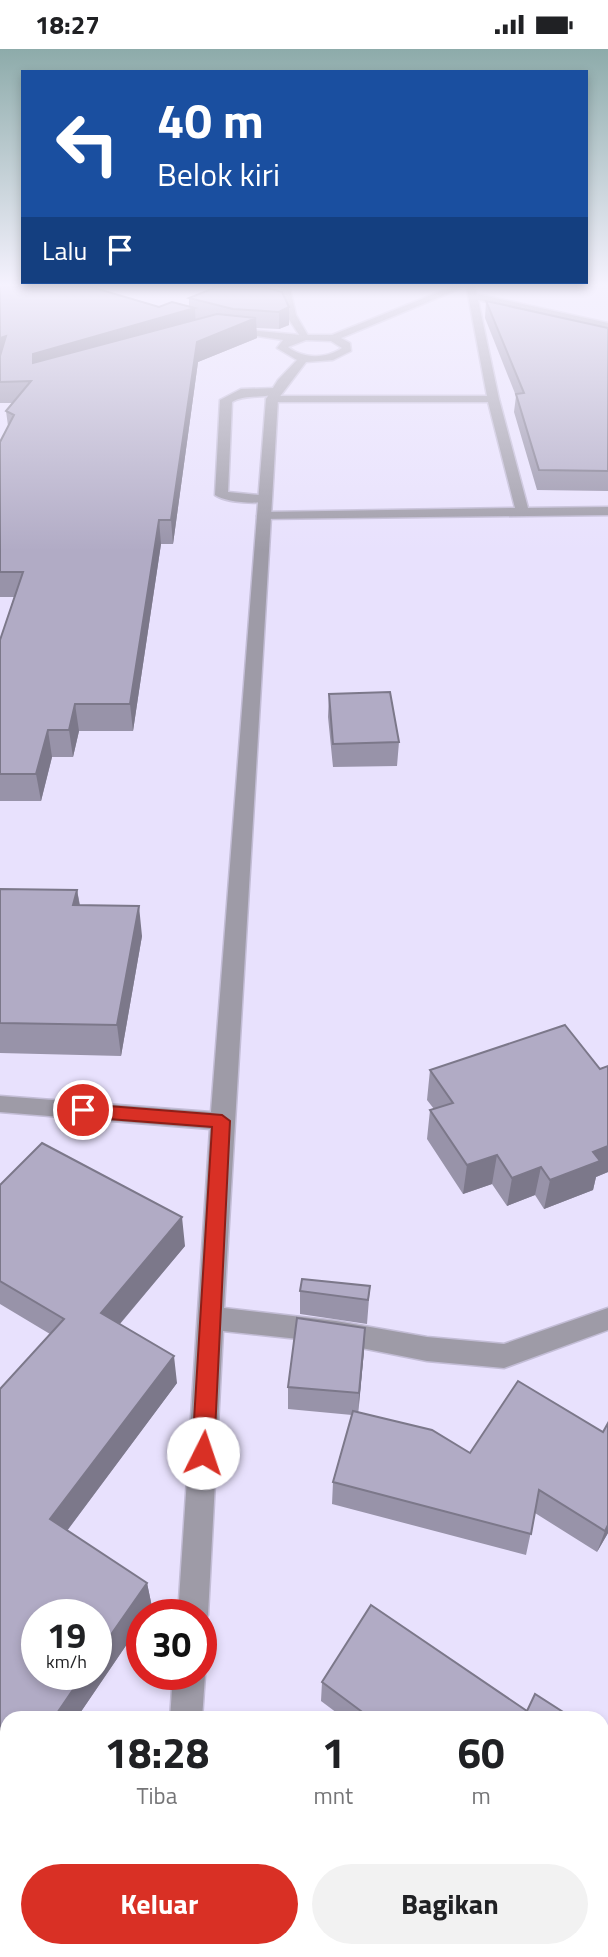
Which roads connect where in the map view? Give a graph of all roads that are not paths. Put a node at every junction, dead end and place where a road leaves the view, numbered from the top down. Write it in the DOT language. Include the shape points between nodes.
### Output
graph roads {
  1 [pos="292,373"];
  2 [pos="488,373"];
  3 [pos="274,395"];
  4 [pos="493,399"];
  5 [pos="265,507"];
  6 [pos="608,511"];
  7 [pos="522,512"];
  8 [pos="0,1104"];
  9 [pos="222,1121"];
  10 [pos="212,1318"];
  11 [pos="608,1319"];
  12 [pos="194,1599"];
  13 [pos="188,1690"];
  14 [pos="187,1711"];
  1 -- 3 [label="street"];
  2 -- 4 [label="street"];
  3 -- 4 [label="street"];
  3 -- 5 [label="street"];
  3 -- 5 [label="street" via="241,392 226,400 221,495"];
  4 -- 7 [label="street"];
  5 -- 7 [label="street"];
  5 -- 9 [label="street"];
  6 -- 7 [label="street"];
  8 -- 9 [label="street"];
  9 -- 10 [label="street"];
  10 -- 11 [label="street" via="504,1356"];
  10 -- 12 [label="street"];
  13 -- 14 [label="street"];
}
